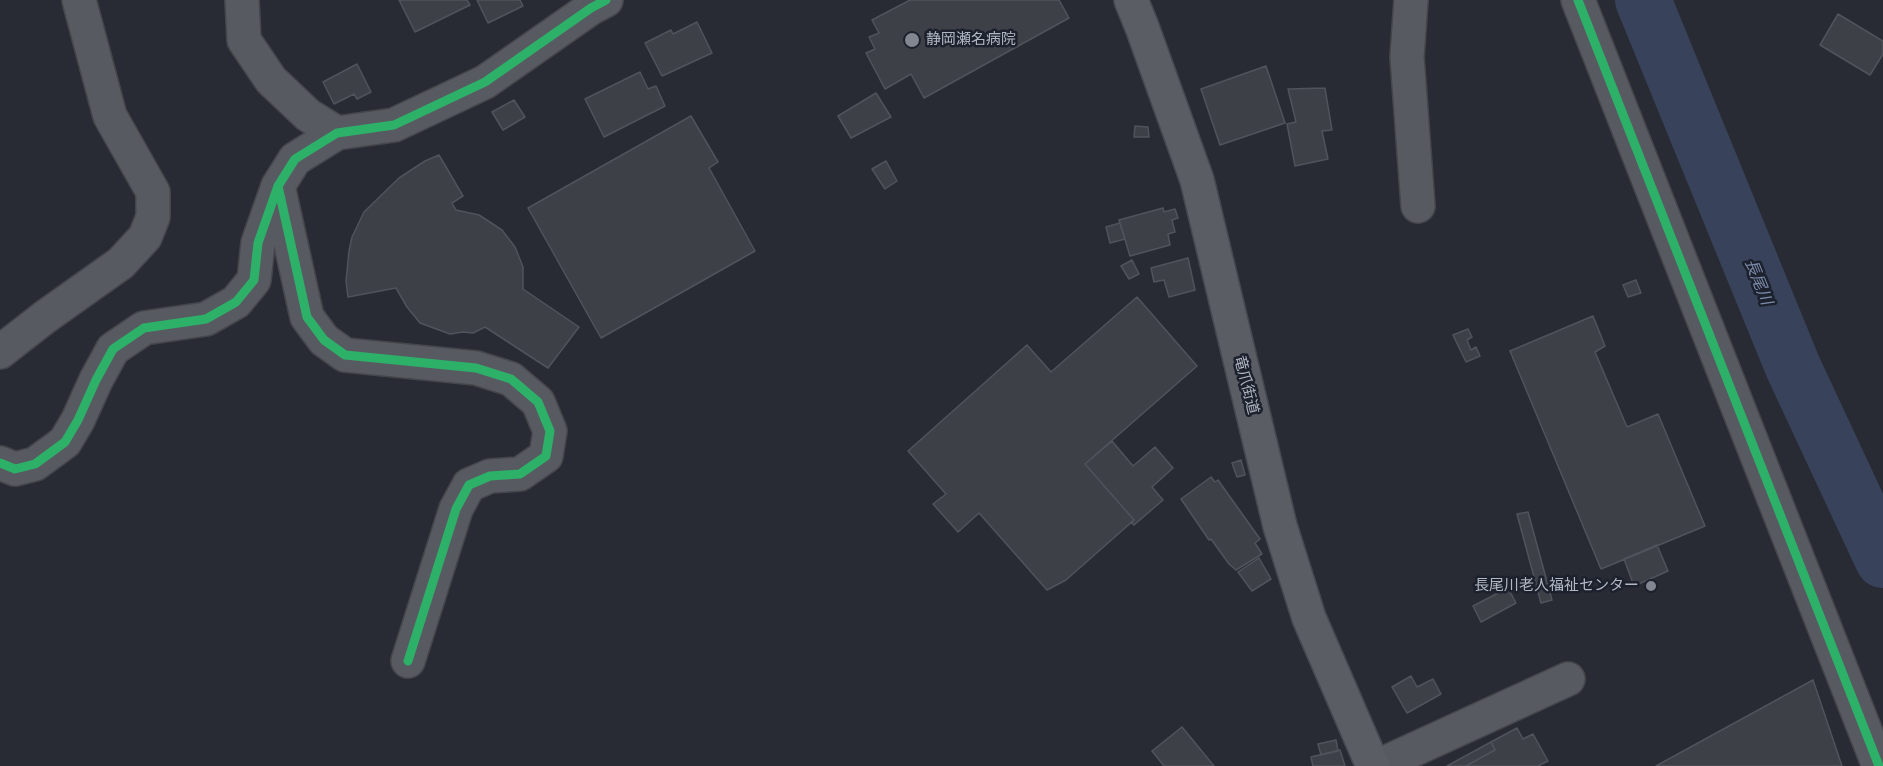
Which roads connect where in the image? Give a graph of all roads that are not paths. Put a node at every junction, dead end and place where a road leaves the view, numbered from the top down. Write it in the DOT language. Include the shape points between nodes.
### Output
graph roads {
  1 [pos="79,0"];
  2 [pos="242,0"];
  3 [pos="606,0"];
  4 [pos="1131,0"];
  5 [pos="1411,0"];
  6 [pos="1578,0"];
  7 [pos="337,133"];
  8 [pos="278,186"];
  9 [pos="1418,206"];
  10 [pos="0,352"];
  11 [pos="0,463"];
  12 [pos="408,661"];
  13 [pos="1568,679"];
  14 [pos="1376,766"];
  15 [pos="1879,766"];
  1 -- 10 [label="street" via="110,116 153,192 153,217 145,237 121,263"];
  2 -- 7 [label="street" via="244,40 271,80 308,115"];
  3 -- 7 [label="street" via="485,82 394,125"];
  4 -- 14 [label="main road, 竜爪街道" via="1197,180 1280,526 1309,618"];
  5 -- 9 [label="street" via="1407,57"];
  6 -- 15 [label="street"];
  7 -- 8 [label="street" via="295,159"];
  8 -- 11 [label="street" via="258,243 254,280 236,302 206,319 144,328 113,349 65,442 35,464 15,469"];
  8 -- 12 [label="street" via="307,317 324,340 345,355 476,368 511,379 538,402 550,431 546,456 529,468 520,474 489,476 469,485 456,509"];
  13 -- 14 [label="street"];
}
